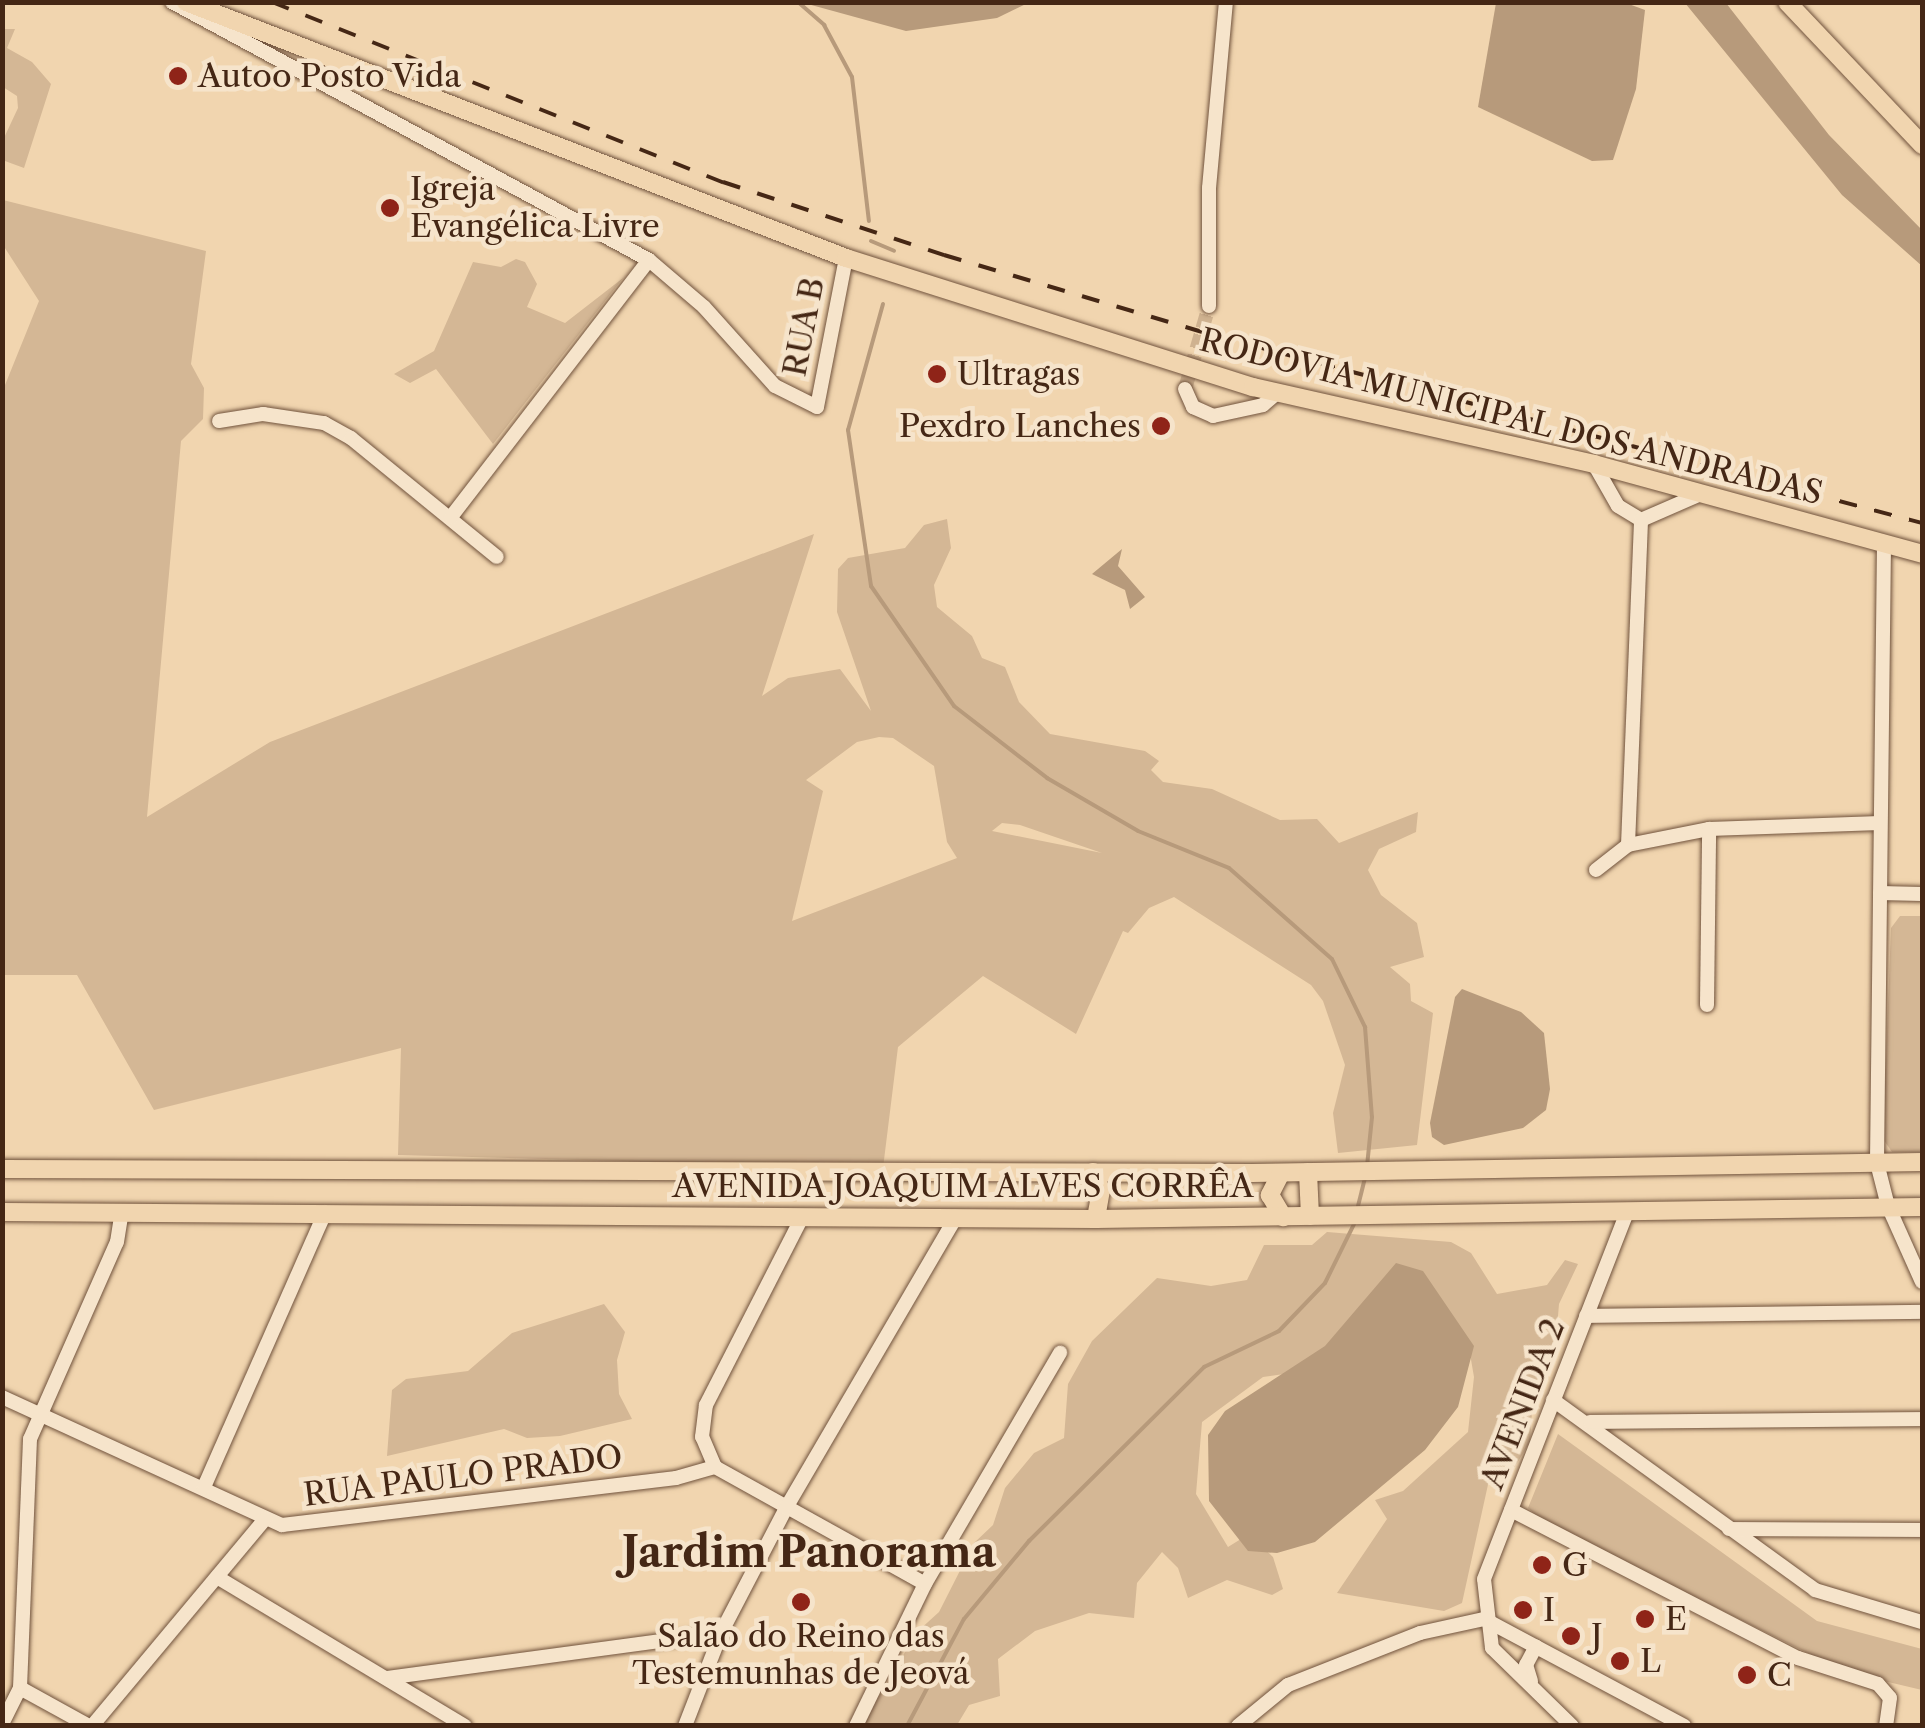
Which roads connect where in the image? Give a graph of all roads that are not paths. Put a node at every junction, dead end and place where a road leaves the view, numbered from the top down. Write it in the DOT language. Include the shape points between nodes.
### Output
graph roads {
  1 [pos="172,2"];
  2 [pos="186,2"];
  3 [pos="1226,2"];
  4 [pos="1787,2"];
  5 [pos="1922,144"];
  6 [pos="846,258"];
  7 [pos="648,260"];
  8 [pos="1209,306"];
  9 [pos="1185,389"];
  10 [pos="1277,393"];
  11 [pos="220,421"];
  12 [pos="1594,464"];
  13 [pos="1703,493"];
  14 [pos="450,516"];
  15 [pos="1641,520"];
  16 [pos="1884,544"];
  17 [pos="1922,554"];
  18 [pos="497,557"];
  19 [pos="1880,824"];
  20 [pos="1709,829"];
  21 [pos="1628,846"];
  22 [pos="1596,870"];
  23 [pos="1880,893"];
  24 [pos="1922,894"];
  25 [pos="1706,1005"];
  26 [pos="1922,1162"];
  27 [pos="1877,1163"];
  28 [pos="2,1169"];
  29 [pos="1092,1172"];
  30 [pos="1281,1172"];
  31 [pos="1308,1172"];
  32 [pos="1888,1206"];
  33 [pos="1922,1207"];
  34 [pos="122,1211"];
  35 [pos="2,1212"];
  36 [pos="1627,1212"];
  37 [pos="325,1213"];
  38 [pos="1310,1216"];
  39 [pos="802,1217"];
  40 [pos="956,1217"];
  41 [pos="1283,1217"];
  42 [pos="1096,1219"];
  43 [pos="1922,1282"];
  44 [pos="1922,1312"];
  45 [pos="1586,1316"];
  46 [pos="1060,1354"];
  47 [pos="2,1398"];
  48 [pos="1554,1400"];
  49 [pos="40,1414"];
  50 [pos="1922,1419"];
  51 [pos="1590,1422"];
  52 [pos="715,1467"];
  53 [pos="204,1487"];
  54 [pos="786,1508"];
  55 [pos="1511,1510"];
  56 [pos="265,1519"];
  57 [pos="1729,1529"];
  58 [pos="1922,1530"];
  59 [pos="217,1577"];
  60 [pos="925,1584"];
  61 [pos="1484,1618"];
  62 [pos="1922,1622"];
  63 [pos="721,1633"];
  64 [pos="1536,1646"];
  65 [pos="388,1678"];
  66 [pos="20,1688"];
  67 [pos="1536,1691"];
  68 [pos="2,1724"];
  69 [pos="90,1726"];
  70 [pos="465,1726"];
  71 [pos="685,1726"];
  72 [pos="856,1726"];
  73 [pos="1238,1726"];
  74 [pos="1572,1726"];
  75 [pos="1684,1726"];
  76 [pos="1886,1726"];
  1 -- 7 [label="street"];
  2 -- 6 [label="main road, RODOVIA MUNICIPAL DOS ANDRADAS"];
  3 -- 8 [label="street" via="1210,188"];
  4 -- 5 [label="main road"];
  6 -- 7 [label="street, RUA B" via="817,407 775,386 704,307"];
  6 -- 10 [label="main road, RODOVIA MUNICIPAL DOS ANDRADAS"];
  7 -- 14 [label="street"];
  9 -- 10 [label="street" via="1194,408 1214,416 1264,405"];
  10 -- 12 [label="main road, RODOVIA MUNICIPAL DOS ANDRADAS"];
  11 -- 14 [label="street" via="263,414 324,423"];
  12 -- 13 [label="main road, RODOVIA MUNICIPAL DOS ANDRADAS"];
  12 -- 15 [label="street" via="1618,506"];
  13 -- 15 [label="street"];
  13 -- 16 [label="main road, RODOVIA MUNICIPAL DOS ANDRADAS"];
  14 -- 18 [label="street"];
  15 -- 21 [label="street"];
  16 -- 17 [label="main road, RODOVIA MUNICIPAL DOS ANDRADAS"];
  16 -- 19 [label="street"];
  19 -- 20 [label="street"];
  19 -- 23 [label="street"];
  20 -- 21 [label="street"];
  20 -- 25 [label="street"];
  21 -- 22 [label="street"];
  23 -- 24 [label="street"];
  23 -- 27 [label="street"];
  26 -- 27 [label="main road, AVENIDA JOAQUIM ALVES CORRÊA"];
  27 -- 31 [label="main road, AVENIDA JOAQUIM ALVES CORRÊA"];
  27 -- 32 [label="street"];
  28 -- 29 [label="main road, AVENIDA JOAQUIM ALVES CORRÊA"];
  29 -- 30 [label="main road, AVENIDA JOAQUIM ALVES CORRÊA"];
  29 -- 42 [label="main road" via="1101,1190"];
  30 -- 31 [label="main road, AVENIDA JOAQUIM ALVES CORRÊA"];
  30 -- 41 [label="main road" via="1270,1195"];
  31 -- 38 [label="main road"];
  32 -- 33 [label="main road, AVENIDA JOAQUIM ALVES CORRÊA"];
  32 -- 36 [label="main road, AVENIDA JOAQUIM ALVES CORRÊA"];
  32 -- 43 [label="street"];
  34 -- 35 [label="main road, AVENIDA JOAQUIM ALVES CORRÊA"];
  34 -- 37 [label="main road, AVENIDA JOAQUIM ALVES CORRÊA"];
  34 -- 49 [label="street" via="117,1242"];
  36 -- 38 [label="main road, AVENIDA JOAQUIM ALVES CORRÊA"];
  36 -- 45 [label="street, AVENIDA 2"];
  37 -- 39 [label="main road, AVENIDA JOAQUIM ALVES CORRÊA"];
  37 -- 53 [label="street"];
  38 -- 41 [label="main road, AVENIDA JOAQUIM ALVES CORRÊA"];
  39 -- 40 [label="main road, AVENIDA JOAQUIM ALVES CORRÊA"];
  39 -- 52 [label="street" via="706,1404 702,1437"];
  40 -- 42 [label="main road, AVENIDA JOAQUIM ALVES CORRÊA"];
  40 -- 54 [label="street"];
  41 -- 42 [label="main road, AVENIDA JOAQUIM ALVES CORRÊA"];
  44 -- 45 [label="street"];
  45 -- 48 [label="street, AVENIDA 2"];
  46 -- 60 [label="street"];
  47 -- 49 [label="street, RUA PAULO PRADO"];
  48 -- 51 [label="street"];
  48 -- 55 [label="street, AVENIDA 2"];
  49 -- 53 [label="street, RUA PAULO PRADO"];
  49 -- 66 [label="street" via="28,1457"];
  50 -- 51 [label="street"];
  51 -- 57 [label="street"];
  52 -- 54 [label="street"];
  52 -- 56 [label="street, RUA PAULO PRADO" via="676,1478 308,1524"];
  53 -- 56 [label="street, RUA PAULO PRADO"];
  54 -- 60 [label="street"];
  54 -- 63 [label="street"];
  55 -- 61 [label="street, AVENIDA 2" via="1484,1579"];
  55 -- 76 [label="street" via="1798,1658 1878,1684 1890,1698"];
  56 -- 59 [label="street"];
  57 -- 58 [label="street"];
  57 -- 62 [label="street" via="1815,1590"];
  59 -- 65 [label="street"];
  59 -- 69 [label="street"];
  60 -- 72 [label="street"];
  61 -- 64 [label="street"];
  61 -- 67 [label="street" via="1492,1648"];
  61 -- 73 [label="street" via="1420,1633 1288,1685"];
  63 -- 65 [label="street"];
  63 -- 71 [label="street"];
  64 -- 67 [label="street" via="1526,1665"];
  64 -- 75 [label="street"];
  65 -- 70 [label="street"];
  66 -- 68 [label="street"];
  66 -- 69 [label="street"];
  67 -- 74 [label="street"];
}
